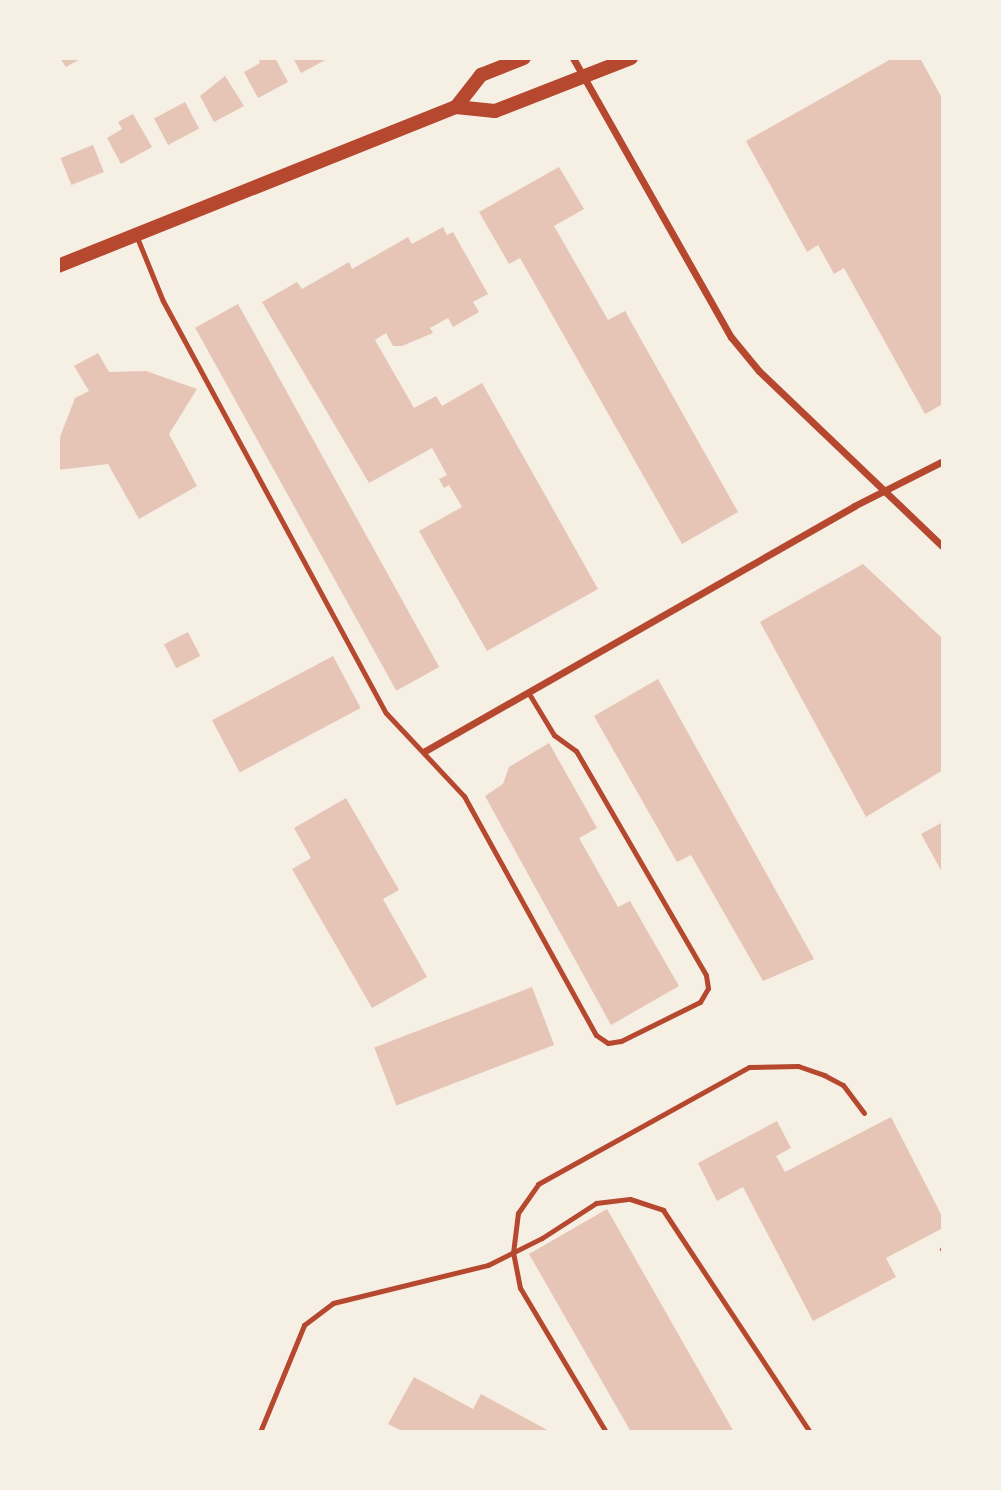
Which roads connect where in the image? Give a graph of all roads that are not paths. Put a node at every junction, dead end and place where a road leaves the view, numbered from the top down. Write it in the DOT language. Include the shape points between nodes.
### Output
graph roads {
  1 [pos="524,58"];
  2 [pos="573,58"];
  3 [pos="631,58"];
  4 [pos="582,76"];
  5 [pos="456,107"];
  6 [pos="136,235"];
  7 [pos="58,266"];
  8 [pos="943,461"];
  9 [pos="884,491"];
  10 [pos="943,547"];
  11 [pos="528,692"];
  12 [pos="425,751"];
  13 [pos="864,1112"];
  14 [pos="513,1253"];
  15 [pos="260,1432"];
  16 [pos="606,1432"];
  17 [pos="810,1432"];
  1 -- 5 [label="main road" via="481,75"];
  2 -- 4 [label="street"];
  3 -- 4 [label="main road"];
  4 -- 5 [label="main road" via="495,111"];
  4 -- 9 [label="street" via="731,337 758,370"];
  5 -- 6 [label="main road"];
  6 -- 7 [label="main road"];
  6 -- 12 [label="lane" via="163,301 386,713"];
  8 -- 9 [label="street"];
  9 -- 10 [label="street"];
  9 -- 11 [label="street"];
  11 -- 12 [label="street"];
  11 -- 12 [label="lane" via="554,735 576,751 706,975 708,988 700,1002 621,1041 608,1043 596,1035 464,796"];
  13 -- 14 [label="lane" via="843,1085 824,1075 798,1066 748,1067 538,1184 518,1213"];
  14 -- 15 [label="lane" via="488,1265 333,1303 304,1325"];
  14 -- 16 [label="lane" via="520,1288"];
  14 -- 17 [label="lane" via="596,1203 630,1199 663,1210"];
}
